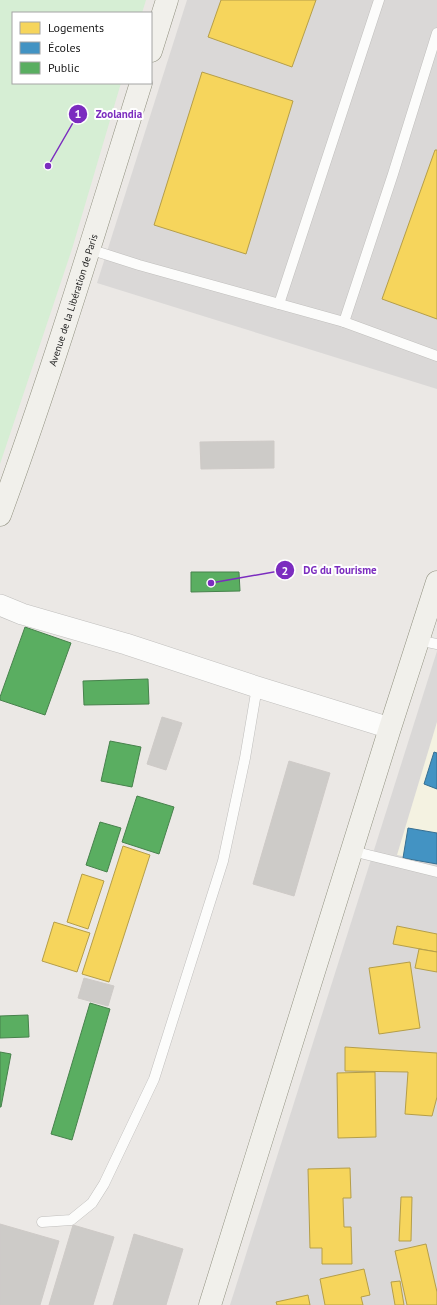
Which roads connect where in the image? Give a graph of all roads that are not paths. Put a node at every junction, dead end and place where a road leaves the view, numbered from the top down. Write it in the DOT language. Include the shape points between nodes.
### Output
graph roads {
  1 [pos="167,0"];
  2 [pos="379,0"];
  3 [pos="437,33"];
  4 [pos="152,48"];
  5 [pos="141,84"];
  6 [pos="89,249"];
  7 [pos="279,304"];
  8 [pos="344,322"];
  9 [pos="437,356"];
  10 [pos="0,515"];
  11 [pos="437,582"];
  12 [pos="0,605"];
  13 [pos="428,642"];
  14 [pos="257,687"];
  15 [pos="390,728"];
  16 [pos="352,851"];
  17 [pos="437,872"];
  18 [pos="42,1222"];
  19 [pos="210,1305"];
  1 -- 4 [label="street"];
  2 -- 7 [label="lane"];
  3 -- 8 [label="lane"];
  5 -- 6 [label="street, Avenue de la Libération de Paris"];
  6 -- 7 [label="lane"];
  6 -- 10 [label="street, Avenue de la Libération de Paris"];
  7 -- 8 [label="lane"];
  8 -- 9 [label="lane"];
  11 -- 13 [label="street"];
  12 -- 14 [label="street"];
  13 -- 15 [label="street"];
  14 -- 15 [label="street"];
  14 -- 18 [label="lane" via="223,861 154,1079 104,1184 92,1203 71,1220"];
  15 -- 16 [label="street"];
  16 -- 17 [label="lane"];
  16 -- 19 [label="street"];
}
